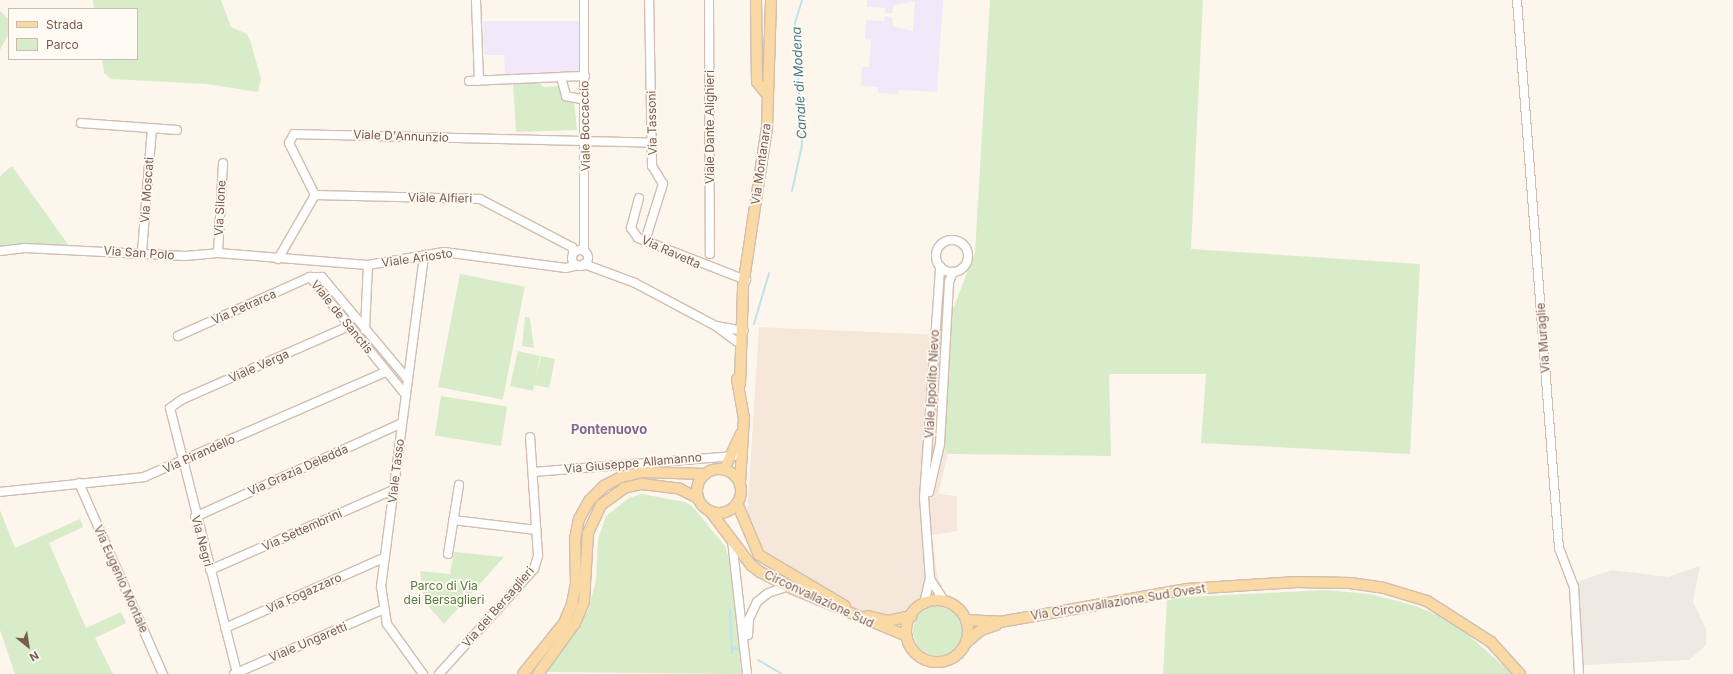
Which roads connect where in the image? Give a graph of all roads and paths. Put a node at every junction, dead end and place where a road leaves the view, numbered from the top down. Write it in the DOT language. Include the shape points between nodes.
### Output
graph roads {
  1 [pos="476,0"];
  2 [pos="584,0"];
  3 [pos="649,0"];
  4 [pos="709,0"];
  5 [pos="756,0"];
  6 [pos="771,0"];
  7 [pos="1517,0"];
  8 [pos="585,76"];
  9 [pos="561,77"];
  10 [pos="469,81"];
  11 [pos="479,81"];
  12 [pos="766,93"];
  13 [pos="585,100"];
  14 [pos="81,124"];
  15 [pos="152,128"];
  16 [pos="177,130"];
  17 [pos="586,141"];
  18 [pos="653,143"];
  19 [pos="223,163"];
  20 [pos="315,195"];
  21 [pos="639,198"];
  22 [pos="646,241"];
  23 [pos="0,251"];
  24 [pos="584,251"];
  25 [pos="142,252"];
  26 [pos="218,253"];
  27 [pos="574,253"];
  28 [pos="710,254"];
  29 [pos="424,256"];
  30 [pos="278,260"];
  31 [pos="581,264"];
  32 [pos="368,265"];
  33 [pos="940,267"];
  34 [pos="953,272"];
  35 [pos="310,277"];
  36 [pos="746,280"];
  37 [pos="349,326"];
  38 [pos="716,326"];
  39 [pos="364,330"];
  40 [pos="741,331"];
  41 [pos="178,336"];
  42 [pos="738,342"];
  43 [pos="386,372"];
  44 [pos="408,380"];
  45 [pos="740,384"];
  46 [pos="406,395"];
  47 [pos="170,408"];
  48 [pos="402,423"];
  49 [pos="744,426"];
  50 [pos="530,437"];
  51 [pos="733,456"];
  52 [pos="182,461"];
  53 [pos="724,470"];
  54 [pos="534,472"];
  55 [pos="705,474"];
  56 [pos="79,483"];
  57 [pos="740,483"];
  58 [pos="459,485"];
  59 [pos="393,490"];
  60 [pos="0,492"];
  61 [pos="698,498"];
  62 [pos="925,500"];
  63 [pos="738,503"];
  64 [pos="710,512"];
  65 [pos="195,517"];
  66 [pos="453,520"];
  67 [pos="536,530"];
  68 [pos="732,540"];
  69 [pos="448,554"];
  70 [pos="384,558"];
  71 [pos="210,570"];
  72 [pos="930,579"];
  73 [pos="787,587"];
  74 [pos="945,602"];
  75 [pos="924,604"];
  76 [pos="382,610"];
  77 [pos="911,616"];
  78 [pos="966,620"];
  79 [pos="1000,622"];
  80 [pos="225,628"];
  81 [pos="907,636"];
  82 [pos="966,643"];
  83 [pos="746,656"];
  84 [pos="236,673"];
  85 [pos="163,674"];
  86 [pos="423,674"];
  87 [pos="439,674"];
  88 [pos="523,674"];
  89 [pos="538,674"];
  90 [pos="747,674"];
  91 [pos="1520,674"];
  92 [pos="1579,674"];
  1 -- 11 [label="street"];
  2 -- 8 [label="street, Viale Boccaccio"];
  3 -- 18 [label="street, Via Tassoni"];
  4 -- 28 [label="street, Viale Dante Alighieri"];
  5 -- 12 [label="main road" via="757,82"];
  6 -- 12 [label="main road, Via Montanara"];
  7 -- 92 [label="street, Via Muraglie" via="1559,548 1574,587"];
  8 -- 9 [label="street"];
  8 -- 13 [label="street, Viale Boccaccio"];
  9 -- 11 [label="street"];
  9 -- 13 [label="street" via="566,96"];
  10 -- 11 [label="street"];
  12 -- 36 [label="main road, Via Montanara" via="767,134"];
  13 -- 17 [label="street, Viale Boccaccio"];
  14 -- 15 [label="street"];
  15 -- 16 [label="street"];
  15 -- 25 [label="street, Via Moscati"];
  17 -- 18 [label="street, Viale D'Annunzio"];
  17 -- 20 [label="street, Viale D'Annunzio" via="294,134 289,143"];
  17 -- 24 [label="street, Viale Boccaccio"];
  18 -- 22 [label="street, Via Tassoni" via="652,166 663,184"];
  19 -- 26 [label="street, Via Silone"];
  20 -- 27 [label="street, Viale Alfieri" via="480,199 572,246"];
  20 -- 30 [label="street"];
  21 -- 22 [label="street, Via Ravetta" via="631,228 638,238"];
  22 -- 36 [label="street, Via Ravetta" via="709,268"];
  23 -- 25 [label="street, Via San Polo" via="25,248"];
  24 -- 27 [label="street"];
  24 -- 31 [label="street, Viale Boccaccio" via="588,257"];
  25 -- 26 [label="street, Via San Polo" via="185,256"];
  26 -- 30 [label="street, Via San Polo"];
  27 -- 31 [label="street" via="572,260"];
  29 -- 31 [label="street, Viale Ariosto" via="465,253 566,268"];
  29 -- 32 [label="street, Viale Ariosto"];
  29 -- 44 [label="street, Viale Tasso"];
  30 -- 32 [label="street, Viale Ariosto" via="345,260"];
  31 -- 38 [label="street" via="635,283"];
  32 -- 39 [label="street"];
  33 -- 34 [label="street"];
  33 -- 34 [label="street" via="936,259 938,248 946,242 956,241 966,249 967,258 964,266"];
  33 -- 62 [label="street, Viale Ippolito Nievo"];
  34 -- 62 [label="street, Viale Ippolito Nievo" via="949,282 940,444"];
  35 -- 37 [label="street, Viale de Sanctis"];
  35 -- 39 [label="street, Viale de Sanctis" via="322,277"];
  35 -- 41 [label="street, Via Petrarca"];
  36 -- 40 [label="main road, Via Montanara" via="738,285"];
  37 -- 43 [label="street, Viale de Sanctis"];
  37 -- 47 [label="street, Viale Verga"];
  38 -- 40 [label="street"];
  38 -- 42 [label="street"];
  39 -- 44 [label="street, Viale de Sanctis"];
  40 -- 42 [label="main road, Via Montanara"];
  40 -- 45 [label="main road, Via Montanara"];
  42 -- 45 [label="main road, Via Montanara"];
  43 -- 46 [label="street, Viale de Sanctis"];
  43 -- 52 [label="street, Via Pirandello"];
  44 -- 46 [label="street, Viale Tasso"];
  45 -- 49 [label="main road, Via Montanara"];
  46 -- 48 [label="street, Viale Tasso"];
  47 -- 52 [label="street, Via Negri"];
  48 -- 59 [label="street, Viale Tasso"];
  48 -- 65 [label="street, Via Grazia Deledda"];
  49 -- 51 [label="main road, Via Montanara"];
  49 -- 57 [label="main road, Via Montanara"];
  50 -- 54 [label="street, Via dei Bersaglieri"];
  51 -- 53 [label="main road, Via Montanara"];
  51 -- 54 [label="street, Via Giuseppe Allamanno"];
  52 -- 56 [label="street, Via Pirandello" via="144,477"];
  52 -- 65 [label="street, Via Negri"];
  53 -- 55 [label="main road"];
  53 -- 57 [label="main road"];
  54 -- 67 [label="street, Via dei Bersaglieri"];
  55 -- 61 [label="main road" via="698,485"];
  55 -- 88 [label="main road" via="642,472 621,477 604,486 589,502 579,519 575,539 576,584 572,604 564,623"];
  56 -- 60 [label="street, Via Pirandello"];
  56 -- 85 [label="street, Via Eugenio Montale"];
  57 -- 63 [label="main road, Circonvallazione Sud"];
  58 -- 66 [label="street"];
  59 -- 70 [label="street, Viale Tasso"];
  59 -- 71 [label="street, Via Settembrini"];
  61 -- 64 [label="main road, Circonvallazione Sud"];
  61 -- 89 [label="main road, Circonvallazione Sud" via="680,489 642,484 624,488 602,505 588,533 584,602 576,623"];
  62 -- 72 [label="street, Viale Ippolito Nievo" via="924,533"];
  63 -- 64 [label="main road" via="725,513"];
  63 -- 77 [label="main road, Circonvallazione Sud" via="751,542 771,565 858,613 888,621"];
  64 -- 68 [label="main road, Circonvallazione Sud"];
  65 -- 71 [label="street, Via Negri"];
  66 -- 67 [label="street"];
  66 -- 69 [label="street"];
  67 -- 87 [label="street, Via dei Bersaglieri" via="538,556 534,569"];
  68 -- 73 [label="main road, Circonvallazione Sud" via="751,565"];
  68 -- 83 [label="street"];
  70 -- 76 [label="street, Viale Tasso"];
  70 -- 80 [label="street, Via Fogazzaro"];
  71 -- 80 [label="street, Via Negri"];
  72 -- 74 [label="street, Viale Ippolito Nievo"];
  72 -- 75 [label="street, Viale Ippolito Nievo"];
  73 -- 81 [label="main road, Circonvallazione Sud"];
  73 -- 83 [label="street" via="768,593 754,606 749,619"];
  74 -- 75 [label="main road"];
  74 -- 78 [label="main road" via="961,612"];
  75 -- 77 [label="main road"];
  76 -- 84 [label="street, Viale Ungaretti"];
  76 -- 86 [label="street, Viale Tasso" via="392,633"];
  77 -- 81 [label="main road"];
  78 -- 79 [label="main road, Via Circonvallazione Sud Ovest"];
  78 -- 82 [label="main road"];
  79 -- 82 [label="main road, Via Circonvallazione Sud Ovest" via="981,630"];
  79 -- 91 [label="main road, Via Circonvallazione Sud Ovest" via="1187,589 1297,582 1350,583 1384,588 1434,605 1491,642"];
  80 -- 84 [label="street, Via Negri"];
  81 -- 82 [label="main road, Via Circonvallazione Sud Ovest" via="916,654 934,662 953,658"];
  83 -- 90 [label="street"];
}
